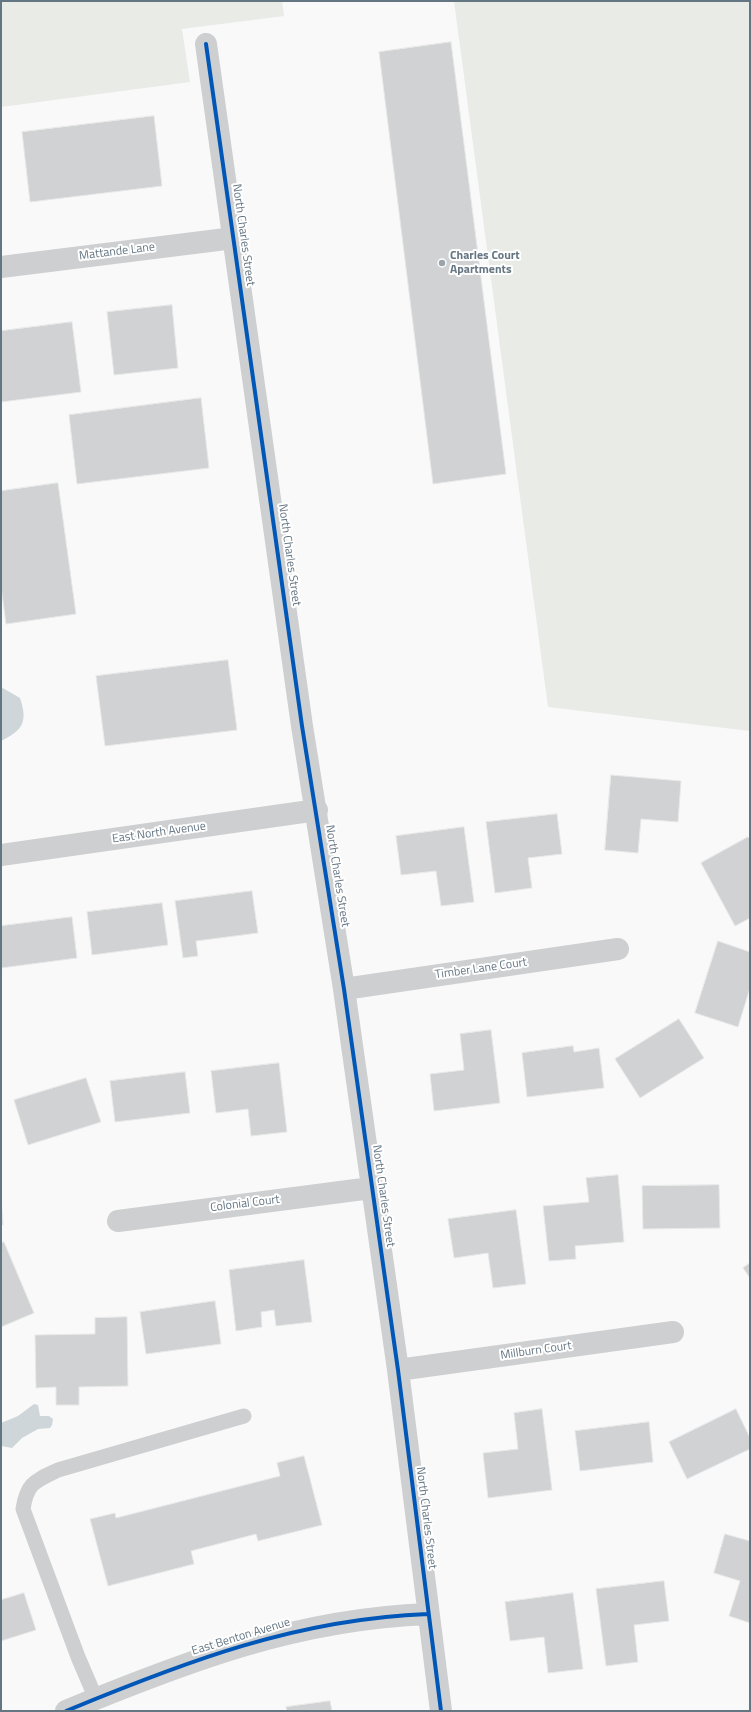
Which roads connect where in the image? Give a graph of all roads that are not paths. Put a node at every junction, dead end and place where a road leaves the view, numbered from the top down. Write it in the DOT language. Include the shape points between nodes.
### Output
graph roads {
  1 [pos="206,44"];
  2 [pos="234,238"];
  3 [pos="1,267"];
  4 [pos="317,810"];
  5 [pos="1,855"];
  6 [pos="618,949"];
  7 [pos="344,989"];
  8 [pos="371,1188"];
  9 [pos="118,1221"];
  10 [pos="673,1332"];
  11 [pos="398,1370"];
  12 [pos="244,1416"];
  13 [pos="428,1614"];
  14 [pos="96,1699"];
  15 [pos="66,1711"];
  16 [pos="441,1711"];
  1 -- 2 [label="street, North Charles Street"];
  2 -- 3 [label="street, Mattande Lane"];
  2 -- 4 [label="street, North Charles Street" via="302,726"];
  4 -- 5 [label="street, East North Avenue"];
  4 -- 7 [label="street, North Charles Street"];
  6 -- 7 [label="street, Timber Lane Court"];
  7 -- 8 [label="street, North Charles Street"];
  8 -- 9 [label="street, Colonial Court"];
  8 -- 11 [label="street, North Charles Street"];
  10 -- 11 [label="street, Millburn Court"];
  11 -- 13 [label="street, North Charles Street"];
  12 -- 14 [label="lane" via="58,1470 36,1480 25,1494 23,1509"];
  13 -- 14 [label="street, East Benton Avenue" via="388,1616 317,1626 247,1643"];
  13 -- 16 [label="street, North Charles Street"];
  14 -- 15 [label="street, East Benton Avenue"];
}
